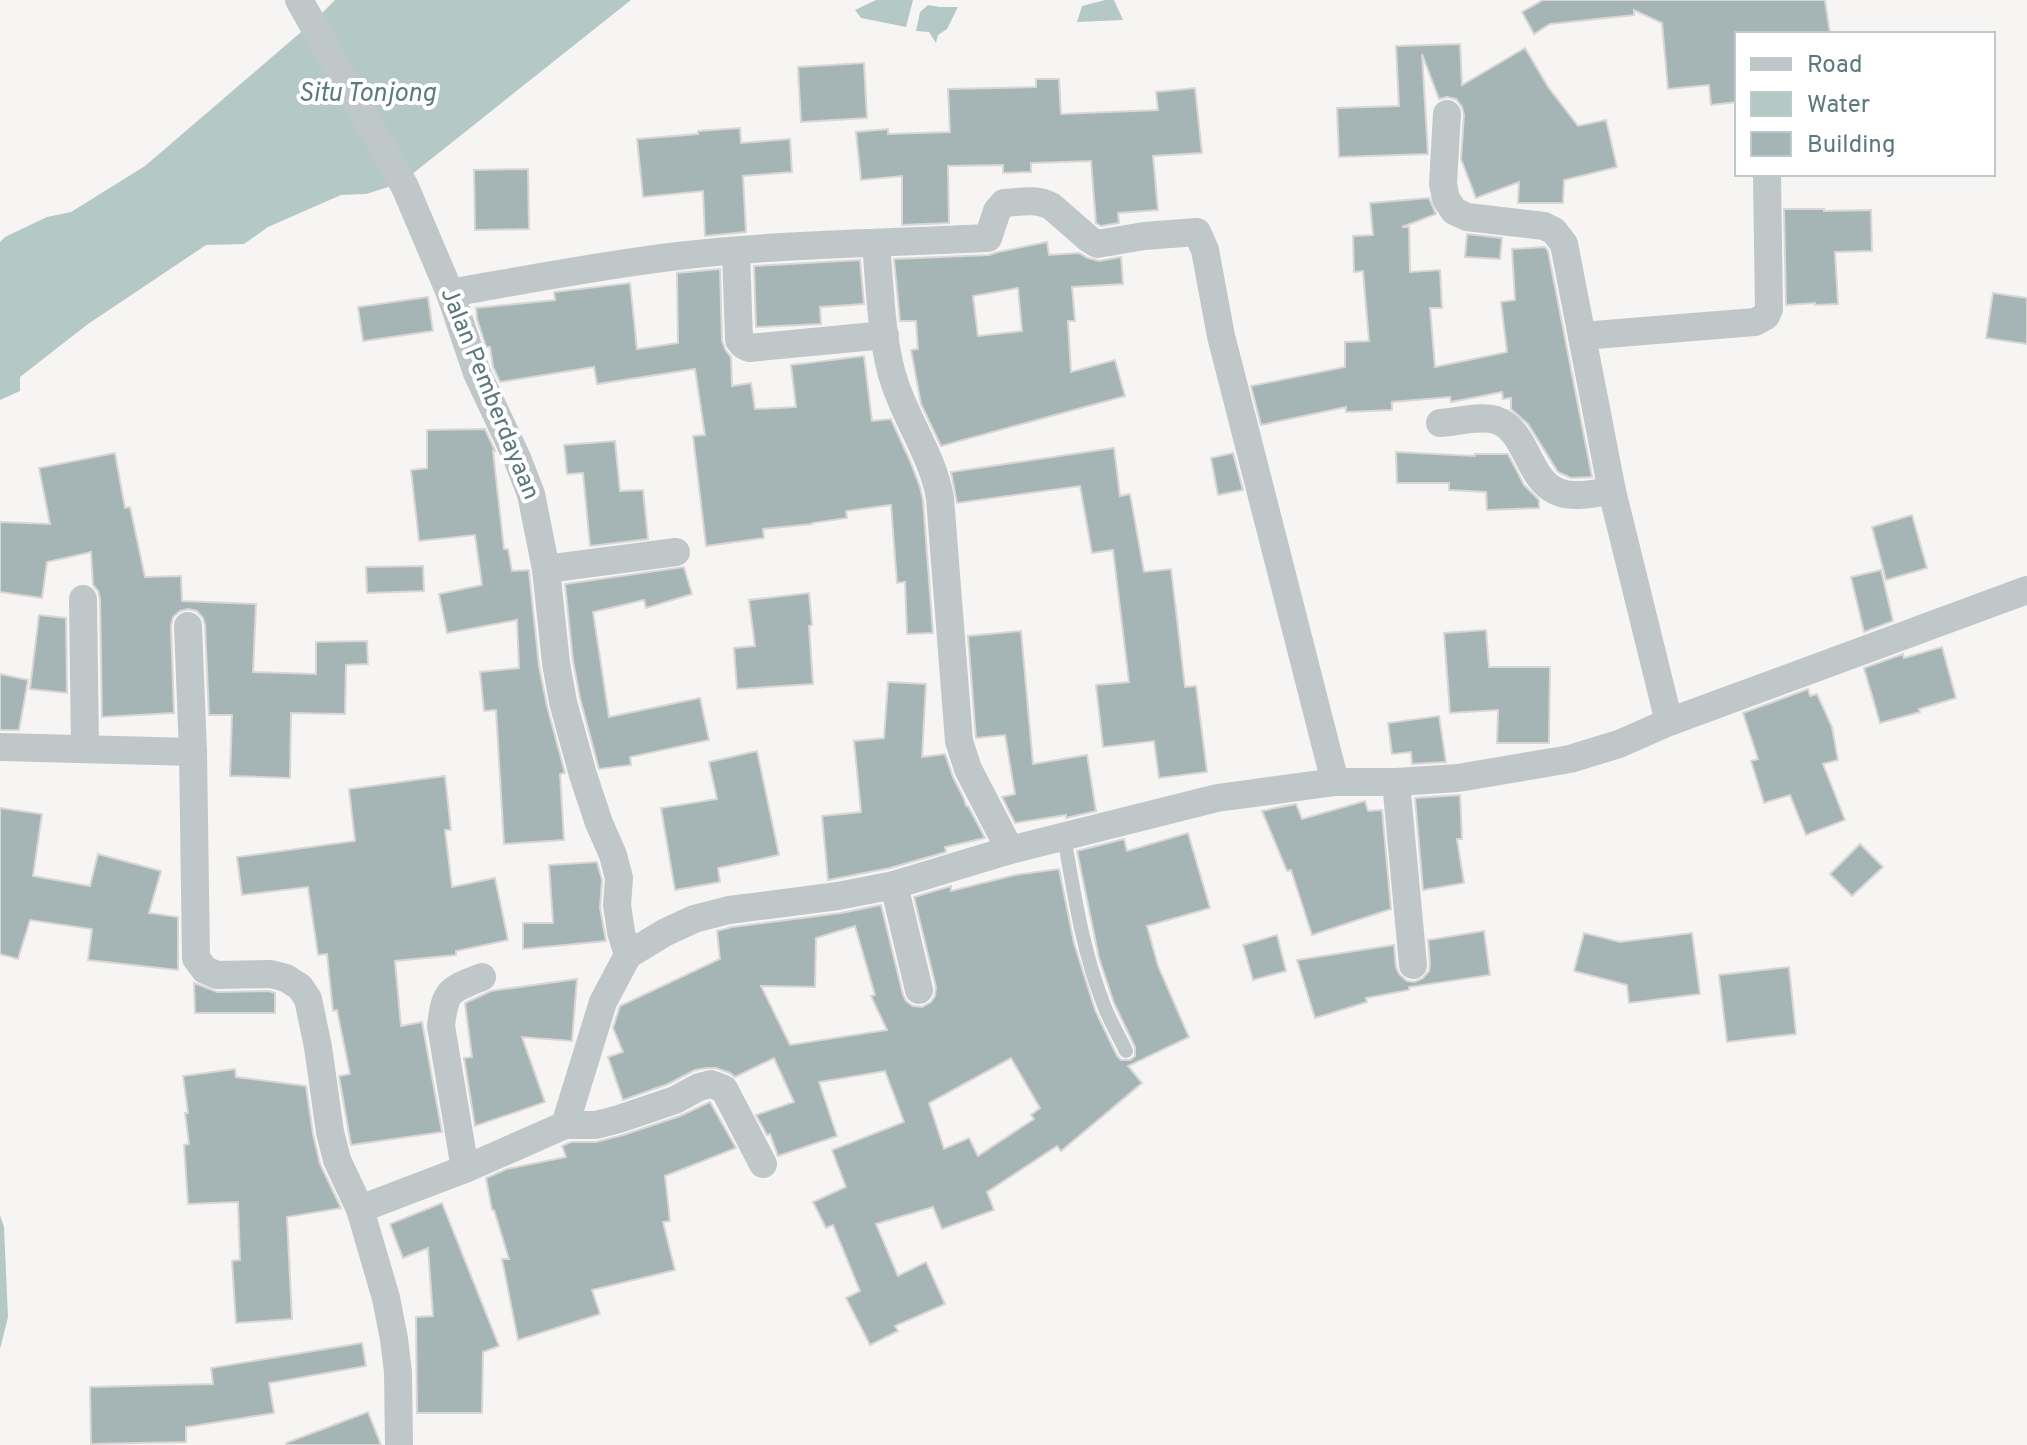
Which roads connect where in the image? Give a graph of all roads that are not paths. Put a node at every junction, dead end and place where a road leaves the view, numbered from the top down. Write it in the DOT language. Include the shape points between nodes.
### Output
graph roads {
  1 [pos="305,10"];
  2 [pos="1447,114"];
  3 [pos="1767,176"];
  4 [pos="876,243"];
  5 [pos="736,251"];
  6 [pos="450,293"];
  7 [pos="885,335"];
  8 [pos="1582,336"];
  9 [pos="1440,423"];
  10 [pos="1612,491"];
  11 [pos="676,552"];
  12 [pos="546,569"];
  13 [pos="2027,590"];
  14 [pos="83,599"];
  15 [pos="188,626"];
  16 [pos="1669,722"];
  17 [pos="0,747"];
  18 [pos="85,749"];
  19 [pos="193,752"];
  20 [pos="1335,782"];
  21 [pos="1396,782"];
  22 [pos="1064,837"];
  23 [pos="1010,850"];
  24 [pos="894,885"];
  25 [pos="628,955"];
  26 [pos="1413,965"];
  27 [pos="482,977"];
  28 [pos="919,990"];
  29 [pos="1126,1051"];
  30 [pos="565,1125"];
  31 [pos="763,1164"];
  32 [pos="465,1169"];
  33 [pos="360,1209"];
  34 [pos="399,1445"];
  1 -- 6 [label="street, Jalan Pemberdayaan" via="405,187"];
  2 -- 8 [label="street" via="1446,199 1467,217 1554,231 1567,255"];
  3 -- 8 [label="street" via="1766,316 1755,322"];
  4 -- 5 [label="street"];
  4 -- 7 [label="street"];
  4 -- 20 [label="street" via="988,238 1004,203 1036,200 1097,244 1197,232"];
  5 -- 6 [label="street"];
  5 -- 7 [label="street" via="743,345"];
  6 -- 12 [label="street, Jalan Pemberdayaan" via="477,373 531,494"];
  7 -- 23 [label="street" via="894,382 939,490 959,741"];
  8 -- 10 [label="street"];
  9 -- 10 [label="street" via="1498,421 1509,427 1544,483 1556,491"];
  10 -- 16 [label="street"];
  11 -- 12 [label="street"];
  12 -- 25 [label="street, Jalan Pemberdayaan" via="563,702 619,878 617,905"];
  13 -- 16 [label="street"];
  14 -- 18 [label="street"];
  15 -- 19 [label="street"];
  16 -- 21 [label="street" via="1570,759 1458,778"];
  17 -- 18 [label="street"];
  18 -- 19 [label="street"];
  19 -- 33 [label="street" via="196,958 217,975 286,978 308,999 334,1146"];
  20 -- 21 [label="street"];
  20 -- 22 [label="street" via="1217,798"];
  21 -- 26 [label="street"];
  22 -- 23 [label="street"];
  22 -- 29 [label="lane" via="1093,975"];
  23 -- 24 [label="street"];
  24 -- 25 [label="street" via="694,919"];
  24 -- 28 [label="street"];
  25 -- 30 [label="street" via="603,1002"];
  27 -- 32 [label="street" via="451,991 443,1004 441,1026"];
  30 -- 31 [label="street" via="619,1119 711,1084 724,1089"];
  30 -- 32 [label="street"];
  32 -- 33 [label="street"];
  33 -- 34 [label="street" via="394,1339"];
}
